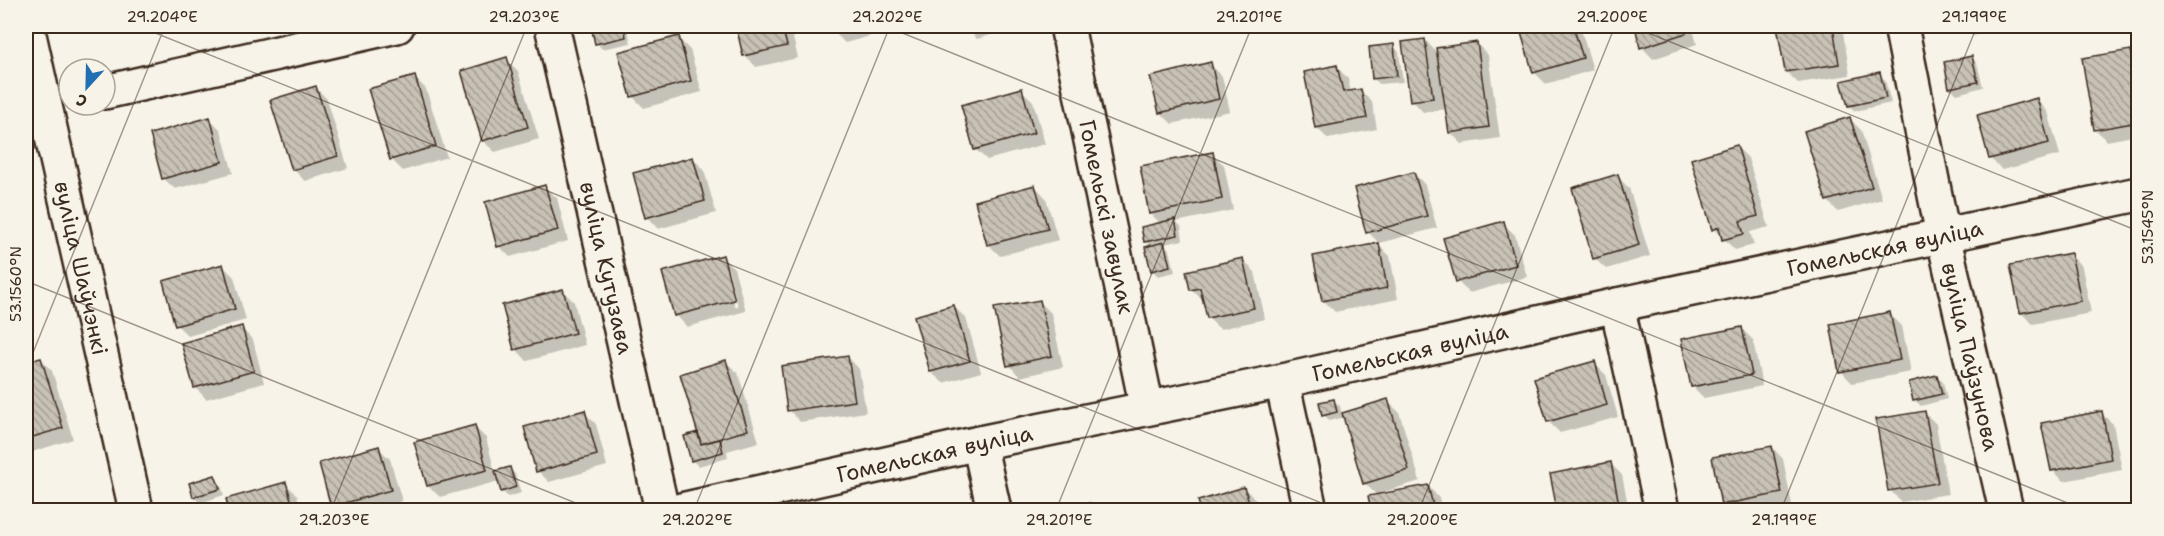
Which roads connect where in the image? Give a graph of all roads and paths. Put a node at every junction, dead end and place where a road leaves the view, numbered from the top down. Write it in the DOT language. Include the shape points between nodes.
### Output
graph roads {
  1 [pos="27,26"];
  2 [pos="397,26"];
  3 [pos="552,26"];
  4 [pos="1067,26"];
  5 [pos="1901,26"];
  6 [pos="117,89"];
  7 [pos="46,107"];
  8 [pos="2139,194"];
  9 [pos="1944,235"];
  10 [pos="1617,305"];
  11 [pos="1282,381"];
  12 [pos="1147,408"];
  13 [pos="979,443"];
  14 [pos="136,510"];
  15 [pos="662,510"];
  16 [pos="681,510"];
  17 [pos="994,510"];
  18 [pos="1310,510"];
  19 [pos="1662,510"];
  20 [pos="2006,510"];
  1 -- 7 [label="street, вуліца Шаўчэнкі"];
  2 -- 6 [label="street"];
  3 -- 15 [label="street, вуліца Кутузава"];
  4 -- 12 [label="street, Гомельскі завулак"];
  5 -- 9 [label="street, вуліца Паўзунова"];
  7 -- 14 [label="street, вуліца Шаўчэнкі"];
  8 -- 9 [label="street, Гомельская вуліца"];
  9 -- 10 [label="street, Гомельская вуліца"];
  9 -- 20 [label="street, вуліца Паўзунова"];
  10 -- 11 [label="street, Гомельская вуліца"];
  10 -- 19 [label="street"];
  11 -- 12 [label="street, Гомельская вуліца"];
  11 -- 18 [label="street"];
  12 -- 13 [label="street, Гомельская вуліца"];
  13 -- 16 [label="street, Гомельская вуліца"];
  13 -- 17 [label="street"];
}
